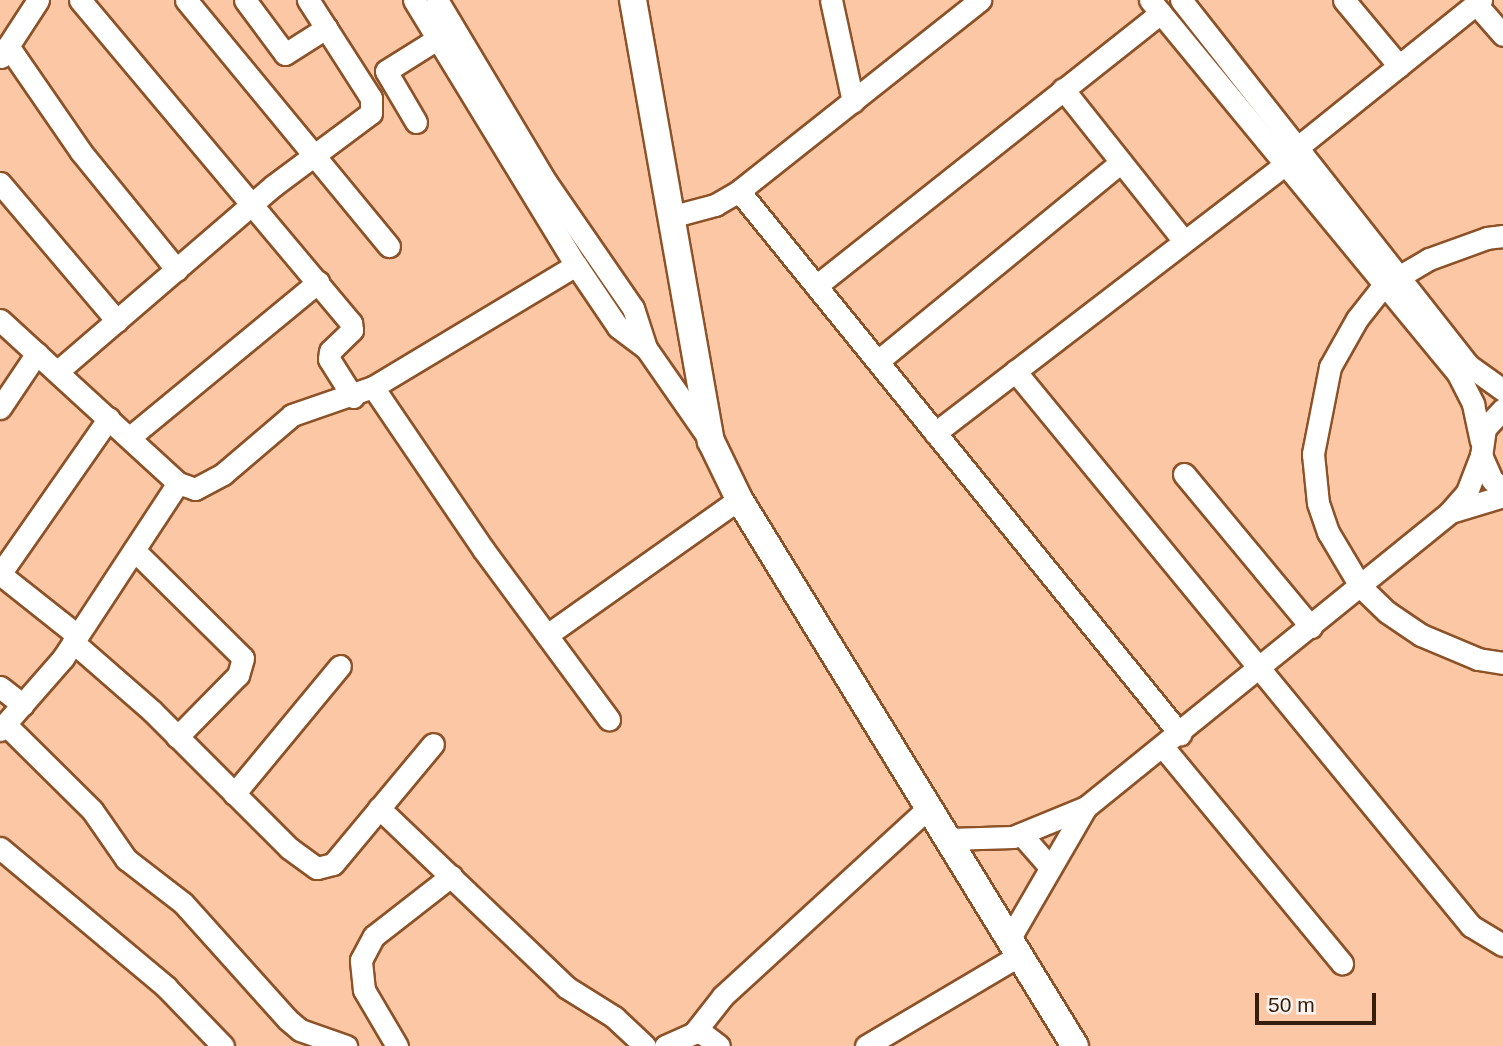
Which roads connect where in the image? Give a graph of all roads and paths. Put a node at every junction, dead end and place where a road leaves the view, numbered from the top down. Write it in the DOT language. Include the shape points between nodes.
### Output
graph roads {
  1 [pos="38,0"];
  2 [pos="80,0"];
  3 [pos="186,0"];
  4 [pos="245,0"];
  5 [pos="308,0"];
  6 [pos="414,0"];
  7 [pos="437,0"];
  8 [pos="633,0"];
  9 [pos="831,0"];
  10 [pos="980,0"];
  11 [pos="1181,0"];
  12 [pos="1345,0"];
  13 [pos="1478,2"];
  14 [pos="1155,7"];
  15 [pos="326,29"];
  16 [pos="1503,35"];
  17 [pos="437,39"];
  18 [pos="4,52"];
  19 [pos="1399,66"];
  20 [pos="1063,89"];
  21 [pos="853,102"];
  22 [pos="416,122"];
  23 [pos="1298,147"];
  24 [pos="316,155"];
  25 [pos="1121,162"];
  26 [pos="1284,165"];
  27 [pos="0,183"];
  28 [pos="739,191"];
  29 [pos="254,205"];
  30 [pos="670,217"];
  31 [pos="1503,236"];
  32 [pos="1184,241"];
  33 [pos="389,246"];
  34 [pos="576,265"];
  35 [pos="177,270"];
  36 [pos="1392,281"];
  37 [pos="318,282"];
  38 [pos="816,286"];
  39 [pos="0,320"];
  40 [pos="117,321"];
  41 [pos="646,348"];
  42 [pos="37,353"];
  43 [pos="878,362"];
  44 [pos="58,371"];
  45 [pos="1015,372"];
  46 [pos="373,387"];
  47 [pos="1503,390"];
  48 [pos="353,397"];
  49 [pos="0,408"];
  50 [pos="1503,409"];
  51 [pos="109,418"];
  52 [pos="935,433"];
  53 [pos="130,437"];
  54 [pos="711,441"];
  55 [pos="1481,448"];
  56 [pos="1184,474"];
  57 [pos="178,483"];
  58 [pos="1503,489"];
  59 [pos="1503,496"];
  60 [pos="739,499"];
  61 [pos="1449,513"];
  62 [pos="134,550"];
  63 [pos="1360,586"];
  64 [pos="1311,627"];
  65 [pos="547,635"];
  66 [pos="75,639"];
  67 [pos="1503,663"];
  68 [pos="340,666"];
  69 [pos="1261,668"];
  70 [pos="0,687"];
  71 [pos="23,705"];
  72 [pos="609,719"];
  73 [pos="3,727"];
  74 [pos="177,737"];
  75 [pos="1172,740"];
  76 [pos="433,744"];
  77 [pos="234,794"];
  78 [pos="929,807"];
  79 [pos="1086,807"];
  80 [pos="379,808"];
  81 [pos="1021,834"];
  82 [pos="949,839"];
  83 [pos="0,849"];
  84 [pos="1049,866"];
  85 [pos="451,876"];
  86 [pos="1503,945"];
  87 [pos="1015,946"];
  88 [pos="1342,963"];
  89 [pos="694,1033"];
  90 [pos="295,1038"];
  91 [pos="223,1046"];
  92 [pos="346,1046"];
  93 [pos="397,1046"];
  94 [pos="645,1046"];
  95 [pos="665,1046"];
  96 [pos="719,1046"];
  97 [pos="866,1046"];
  98 [pos="1075,1046"];
  1 -- 18 [label="street"];
  2 -- 29 [label="street"];
  3 -- 24 [label="street"];
  4 -- 15 [label="street" via="285,54"];
  5 -- 15 [label="street"];
  6 -- 17 [label="street"];
  7 -- 41 [label="street" via="546,181 633,308"];
  8 -- 30 [label="main road"];
  9 -- 21 [label="street"];
  10 -- 21 [label="street"];
  11 -- 23 [label="street"];
  12 -- 19 [label="street"];
  13 -- 16 [label="street"];
  13 -- 19 [label="street"];
  14 -- 20 [label="street"];
  14 -- 26 [label="street"];
  15 -- 24 [label="street" via="372,106 364,120"];
  17 -- 22 [label="street" via="386,71"];
  17 -- 34 [label="street"];
  18 -- 35 [label="street"];
  19 -- 23 [label="street"];
  20 -- 25 [label="street"];
  20 -- 38 [label="street"];
  21 -- 28 [label="street"];
  23 -- 36 [label="street"];
  24 -- 29 [label="street"];
  24 -- 33 [label="street"];
  25 -- 32 [label="street"];
  25 -- 43 [label="street"];
  26 -- 32 [label="street"];
  26 -- 36 [label="street"];
  27 -- 40 [label="street"];
  28 -- 30 [label="street" via="715,205"];
  28 -- 38 [label="street"];
  29 -- 35 [label="street"];
  29 -- 37 [label="street"];
  30 -- 54 [label="main road"];
  31 -- 36 [label="street" via="1487,237 1436,256"];
  32 -- 45 [label="street"];
  34 -- 41 [label="street" via="618,327"];
  34 -- 46 [label="street"];
  35 -- 40 [label="street"];
  36 -- 47 [label="street" via="1468,365"];
  36 -- 55 [label="street" via="1463,382"];
  36 -- 63 [label="street" via="1356,319 1330,367 1314,440 1318,503 1328,532"];
  37 -- 48 [label="street" via="351,323 352,330 330,351 329,359"];
  37 -- 53 [label="street"];
  38 -- 43 [label="street"];
  39 -- 42 [label="street"];
  40 -- 44 [label="street"];
  41 -- 54 [label="street"];
  42 -- 44 [label="street"];
  42 -- 49 [label="street"];
  43 -- 52 [label="street"];
  44 -- 51 [label="street"];
  45 -- 52 [label="street"];
  45 -- 69 [label="street"];
  46 -- 48 [label="street"];
  46 -- 65 [label="street"];
  48 -- 57 [label="street" via="292,415 205,486 195,489"];
  50 -- 55 [label="street" via="1485,428"];
  51 -- 53 [label="street"];
  51 -- 66 [label="street" via="0,574"];
  52 -- 75 [label="street"];
  53 -- 57 [label="street"];
  54 -- 60 [label="main road"];
  55 -- 58 [label="street" via="1492,480"];
  55 -- 61 [label="street" via="1468,492"];
  56 -- 64 [label="street"];
  57 -- 62 [label="street"];
  59 -- 61 [label="street"];
  60 -- 65 [label="street"];
  60 -- 78 [label="main road"];
  61 -- 63 [label="street"];
  62 -- 66 [label="street"];
  62 -- 74 [label="street" via="243,658 238,675"];
  63 -- 64 [label="street"];
  63 -- 67 [label="street" via="1421,635 1478,659"];
  64 -- 69 [label="street"];
  65 -- 72 [label="street"];
  66 -- 71 [label="street"];
  66 -- 74 [label="street"];
  68 -- 77 [label="street"];
  69 -- 75 [label="street"];
  69 -- 86 [label="street" via="1471,926"];
  70 -- 71 [label="street"];
  71 -- 73 [label="street"];
  73 -- 90 [label="street" via="92,810 126,859 183,903"];
  74 -- 77 [label="street"];
  75 -- 79 [label="street"];
  75 -- 88 [label="street"];
  76 -- 80 [label="street"];
  77 -- 80 [label="street" via="300,858 317,868 333,864"];
  78 -- 82 [label="main road"];
  78 -- 89 [label="street" via="723,996"];
  79 -- 81 [label="street"];
  79 -- 84 [label="street"];
  80 -- 85 [label="street"];
  81 -- 82 [label="street" via="993,841"];
  81 -- 84 [label="street"];
  82 -- 87 [label="main road"];
  83 -- 91 [label="street" via="166,987"];
  84 -- 87 [label="street"];
  85 -- 93 [label="street" via="374,936 360,960 364,989"];
  85 -- 94 [label="street" via="566,987 614,1017"];
  87 -- 97 [label="street"];
  87 -- 98 [label="main road"];
  89 -- 95 [label="street"];
  89 -- 96 [label="street" via="702,1033"];
  90 -- 92 [label="street"];
}
